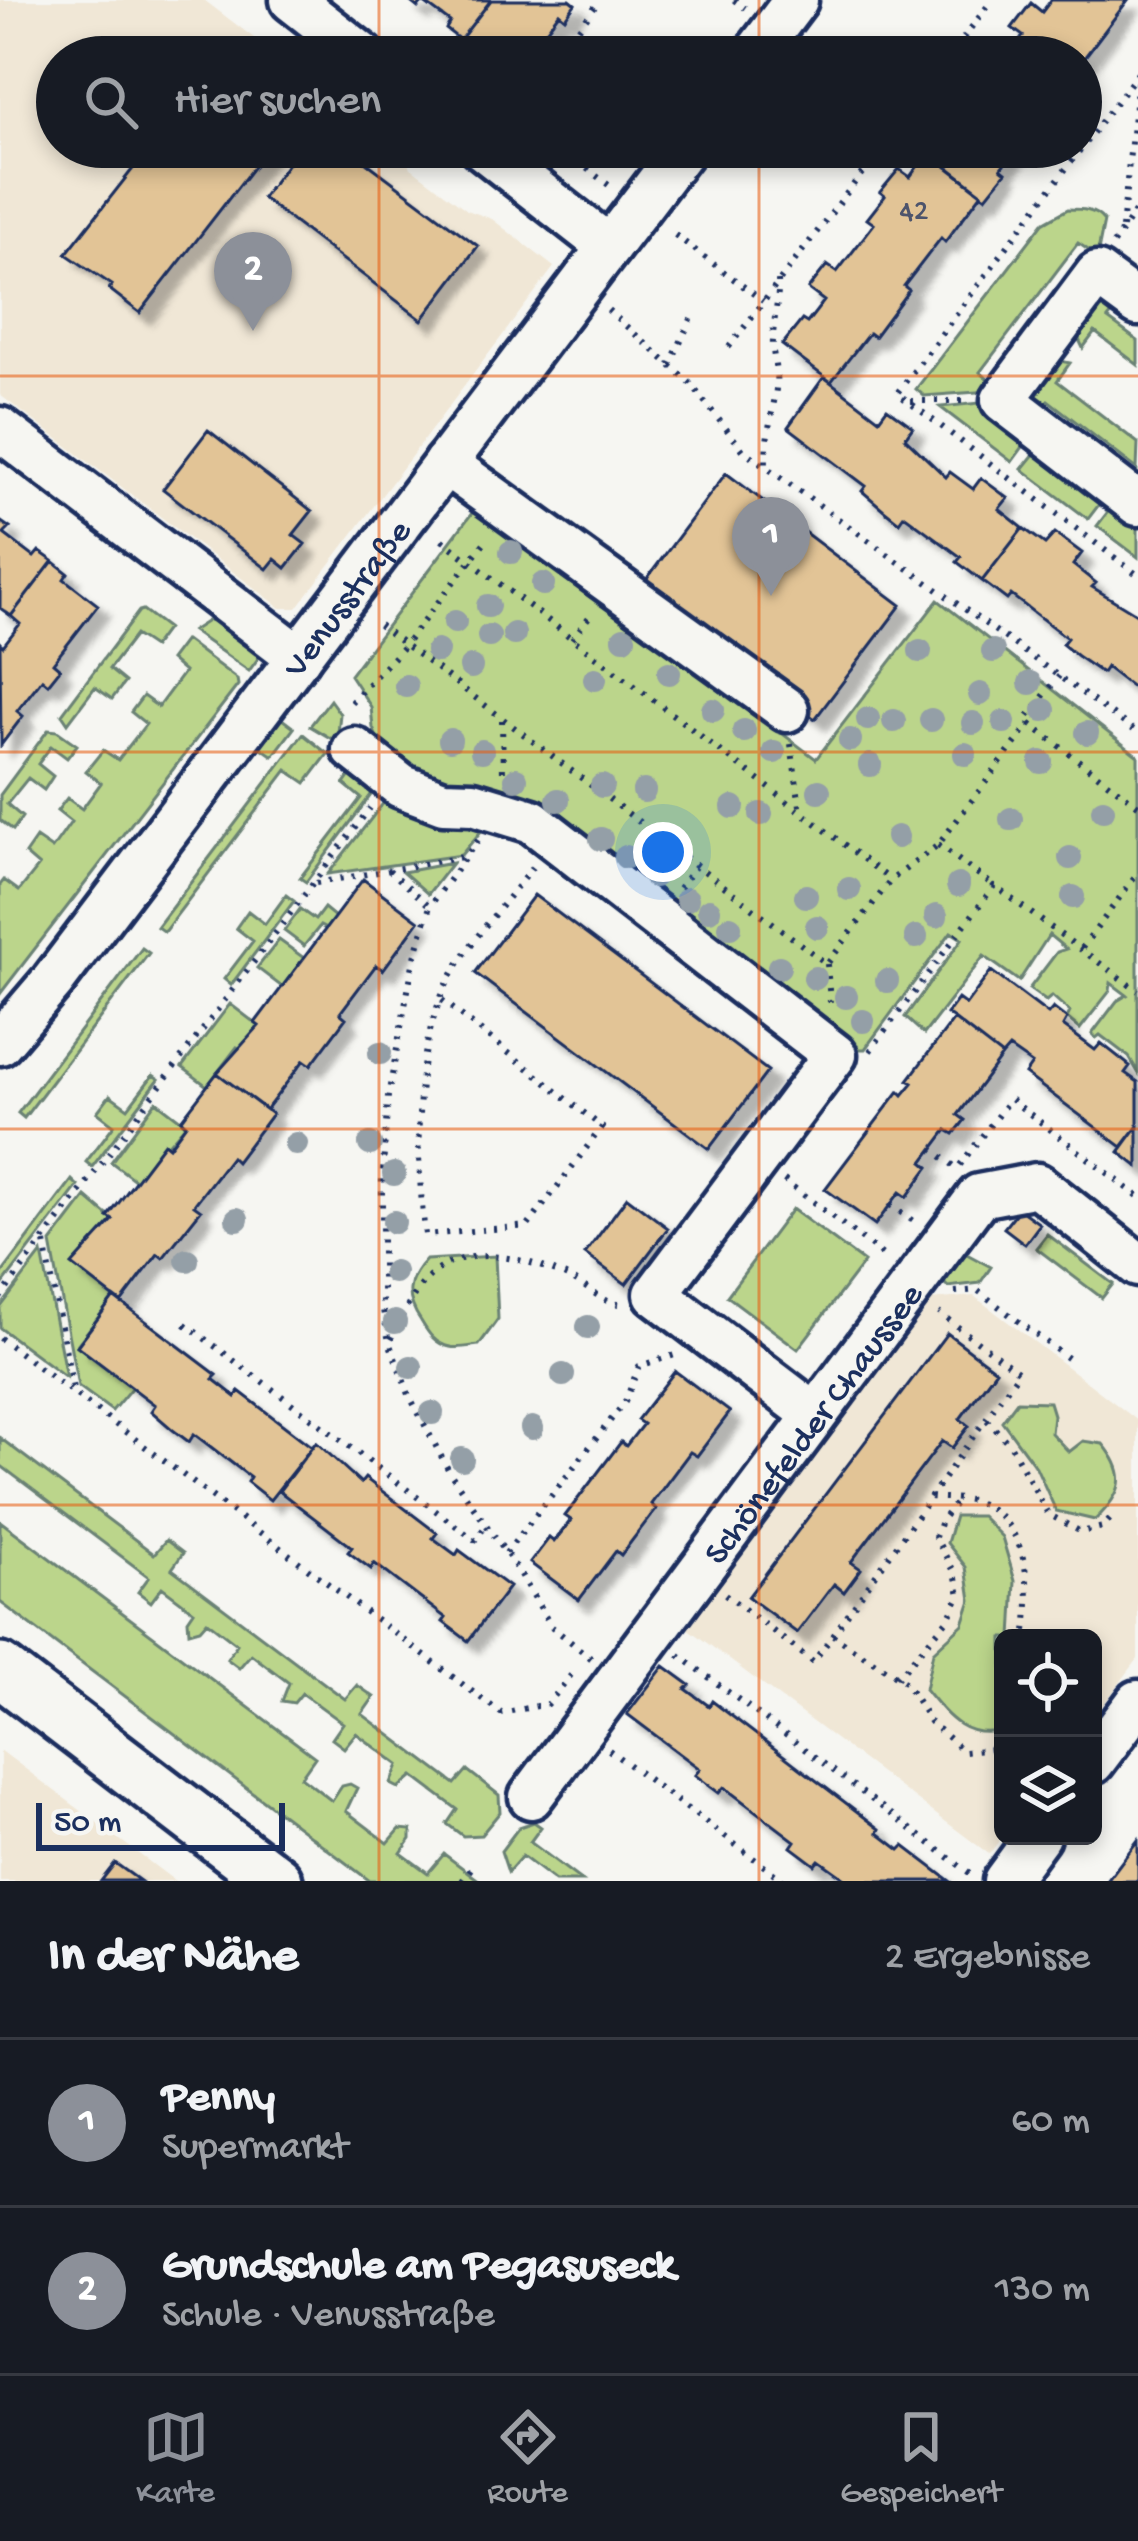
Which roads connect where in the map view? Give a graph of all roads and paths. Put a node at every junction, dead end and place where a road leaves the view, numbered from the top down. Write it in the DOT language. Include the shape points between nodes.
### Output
graph roads {
  1 [pos="292,0"];
  2 [pos="600,0"];
  3 [pos="796,0"];
  4 [pos="988,2"];
  5 [pos="338,36"];
  6 [pos="573,36"];
  7 [pos="769,36"];
  8 [pos="964,36"];
  9 [pos="1138,74"];
  10 [pos="508,168"];
  11 [pos="586,168"];
  12 [pos="669,168"];
  13 [pos="866,168"];
  14 [pos="618,192"];
  15 [pos="1122,228"];
  16 [pos="675,235"];
  17 [pos="609,247"];
  18 [pos="778,281"];
  19 [pos="763,301"];
  20 [pos="1138,304"];
  21 [pos="603,306"];
  22 [pos="692,317"];
  23 [pos="729,346"];
  24 [pos="670,365"];
  25 [pos="1003,400"];
  26 [pos="908,401"];
  27 [pos="0,428"];
  28 [pos="446,463"];
  29 [pos="766,467"];
  30 [pos="1138,504"];
  31 [pos="509,511"];
  32 [pos="442,540"];
  33 [pos="470,560"];
  34 [pos="379,625"];
  35 [pos="404,646"];
  36 [pos="299,657"];
  37 [pos="1059,676"];
  38 [pos="350,702"];
  39 [pos="787,710"];
  40 [pos="502,721"];
  41 [pos="1030,724"];
  42 [pos="1138,734"];
  43 [pos="355,749"];
  44 [pos="392,779"];
  45 [pos="1138,805"];
  46 [pos="503,810"];
  47 [pos="801,813"];
  48 [pos="554,838"];
  49 [pos="938,845"];
  50 [pos="465,857"];
  51 [pos="388,870"];
  52 [pos="1138,873"];
  53 [pos="891,880"];
  54 [pos="313,884"];
  55 [pos="994,886"];
  56 [pos="430,906"];
  57 [pos="1082,948"];
  58 [pos="827,964"];
  59 [pos="1138,991"];
  60 [pos="442,1000"];
  61 [pos="0,1043"];
  62 [pos="835,1055"];
  63 [pos="757,1159"];
  64 [pos="44,1240"];
  65 [pos="1138,1265"];
  66 [pos="899,1274"];
  67 [pos="656,1294"];
  68 [pos="0,1298"];
  69 [pos="185,1324"];
  70 [pos="0,1338"];
  71 [pos="389,1342"];
  72 [pos="716,1343"];
  73 [pos="74,1393"];
  74 [pos="815,1415"];
  75 [pos="987,1420"];
  76 [pos="931,1498"];
  77 [pos="958,1500"];
  78 [pos="1112,1517"];
  79 [pos="485,1527"];
  80 [pos="506,1553"];
  81 [pos="698,1573"];
  82 [pos="1026,1629"];
  83 [pos="652,1635"];
  84 [pos="833,1635"];
  85 [pos="603,1667"];
  86 [pos="0,1670"];
  87 [pos="897,1678"];
  88 [pos="1138,1702"];
  89 [pos="564,1717"];
  90 [pos="994,1749"];
  91 [pos="1102,1750"];
  92 [pos="531,1797"];
  93 [pos="1031,1845"];
  94 [pos="475,1863"];
  95 [pos="276,1881"];
  96 [pos="462,1881"];
  97 [pos="784,1881"];
  98 [pos="980,1881"];
  99 [pos="1005,1881"];
  1 -- 5 [label="street"];
  2 -- 6 [label="path"];
  3 -- 7 [label="street"];
  4 -- 8 [label="path"];
  9 -- 15 [label="path"];
  10 -- 17 [label="street"];
  11 -- 14 [label="path"];
  12 -- 17 [label="street, Venusstraße"];
  13 -- 18 [label="path"];
  16 -- 19 [label="path"];
  17 -- 28 [label="street, Venusstraße"];
  18 -- 19 [label="path"];
  18 -- 29 [label="path"];
  19 -- 23 [label="path"];
  20 -- 25 [label="street" via="1097,274"];
  21 -- 24 [label="path"];
  22 -- 24 [label="path"];
  24 -- 29 [label="path"];
  25 -- 26 [label="path"];
  25 -- 30 [label="street"];
  27 -- 36 [label="street"];
  28 -- 31 [label="street"];
  28 -- 36 [label="street, Venusstraße"];
  29 -- 37 [label="path"];
  31 -- 33 [label="path"];
  31 -- 39 [label="street"];
  32 -- 33 [label="path"];
  33 -- 35 [label="path"];
  33 -- 47 [label="path"];
  34 -- 35 [label="path"];
  35 -- 38 [label="path"];
  35 -- 40 [label="path"];
  36 -- 61 [label="street, Venusstraße"];
  37 -- 41 [label="path"];
  37 -- 42 [label="path"];
  39 -- 47 [label="path"];
  40 -- 46 [label="path"];
  40 -- 58 [label="path"];
  41 -- 45 [label="path"];
  41 -- 49 [label="path"];
  43 -- 44 [label="street"];
  44 -- 46 [label="street" via="443,802"];
  44 -- 54 [label="path"];
  46 -- 48 [label="street"];
  46 -- 50 [label="path"];
  47 -- 53 [label="path"];
  48 -- 60 [label="path" via="454,970"];
  48 -- 62 [label="street"];
  49 -- 53 [label="path"];
  49 -- 55 [label="path"];
  50 -- 51 [label="path"];
  50 -- 56 [label="path"];
  51 -- 54 [label="path"];
  51 -- 56 [label="path"];
  52 -- 57 [label="path"];
  53 -- 58 [label="path"];
  54 -- 64 [label="path"];
  55 -- 57 [label="path"];
  55 -- 62 [label="path" via="855,1070"];
  56 -- 71 [label="path" via="388,1096 382,1305"];
  57 -- 59 [label="path"];
  58 -- 62 [label="path"];
  60 -- 60 [label="path" via="421,1112 425,1235 528,1226 602,1126"];
  62 -- 63 [label="street"];
  63 -- 66 [label="path"];
  63 -- 67 [label="street"];
  64 -- 68 [label="path"];
  64 -- 73 [label="path"];
  65 -- 66 [label="street, Schönefelder Chaussee" via="1037,1185 1022,1185 979,1196"];
  66 -- 74 [label="street, Schönefelder Chaussee"];
  66 -- 75 [label="path" via="1019,1372"];
  67 -- 71 [label="path" via="635,1306 610,1304 571,1279 502,1255 448,1262 427,1278"];
  67 -- 72 [label="street"];
  69 -- 79 [label="path" via="475,1540"];
  70 -- 73 [label="path"];
  71 -- 79 [label="path" via="410,1397"];
  72 -- 74 [label="street"];
  72 -- 80 [label="path" via="639,1366 625,1402"];
  73 -- 89 [label="path" via="501,1713"];
  74 -- 81 [label="street, Schönefelder Chaussee"];
  75 -- 76 [label="path"];
  75 -- 78 [label="path" via="1048,1514 1081,1532"];
  76 -- 77 [label="path"];
  76 -- 84 [label="path"];
  77 -- 82 [label="path" via="1005,1520 1030,1579"];
  77 -- 87 [label="path" via="935,1537 960,1595"];
  79 -- 80 [label="path"];
  80 -- 85 [label="path" via="550,1627"];
  81 -- 83 [label="street, Schönefelder Chaussee"];
  81 -- 84 [label="path" via="813,1662"];
  83 -- 85 [label="street, Schönefelder Chaussee"];
  83 -- 98 [label="path"];
  84 -- 87 [label="path"];
  85 -- 89 [label="street, Schönefelder Chaussee"];
  85 -- 89 [label="path"];
  86 -- 95 [label="main road"];
  87 -- 90 [label="path" via="964,1752"];
  88 -- 91 [label="street"];
  89 -- 92 [label="street, Schönefelder Chaussee"];
  89 -- 97 [label="path"];
  93 -- 99 [label="street"];
  94 -- 96 [label="path"];
}
